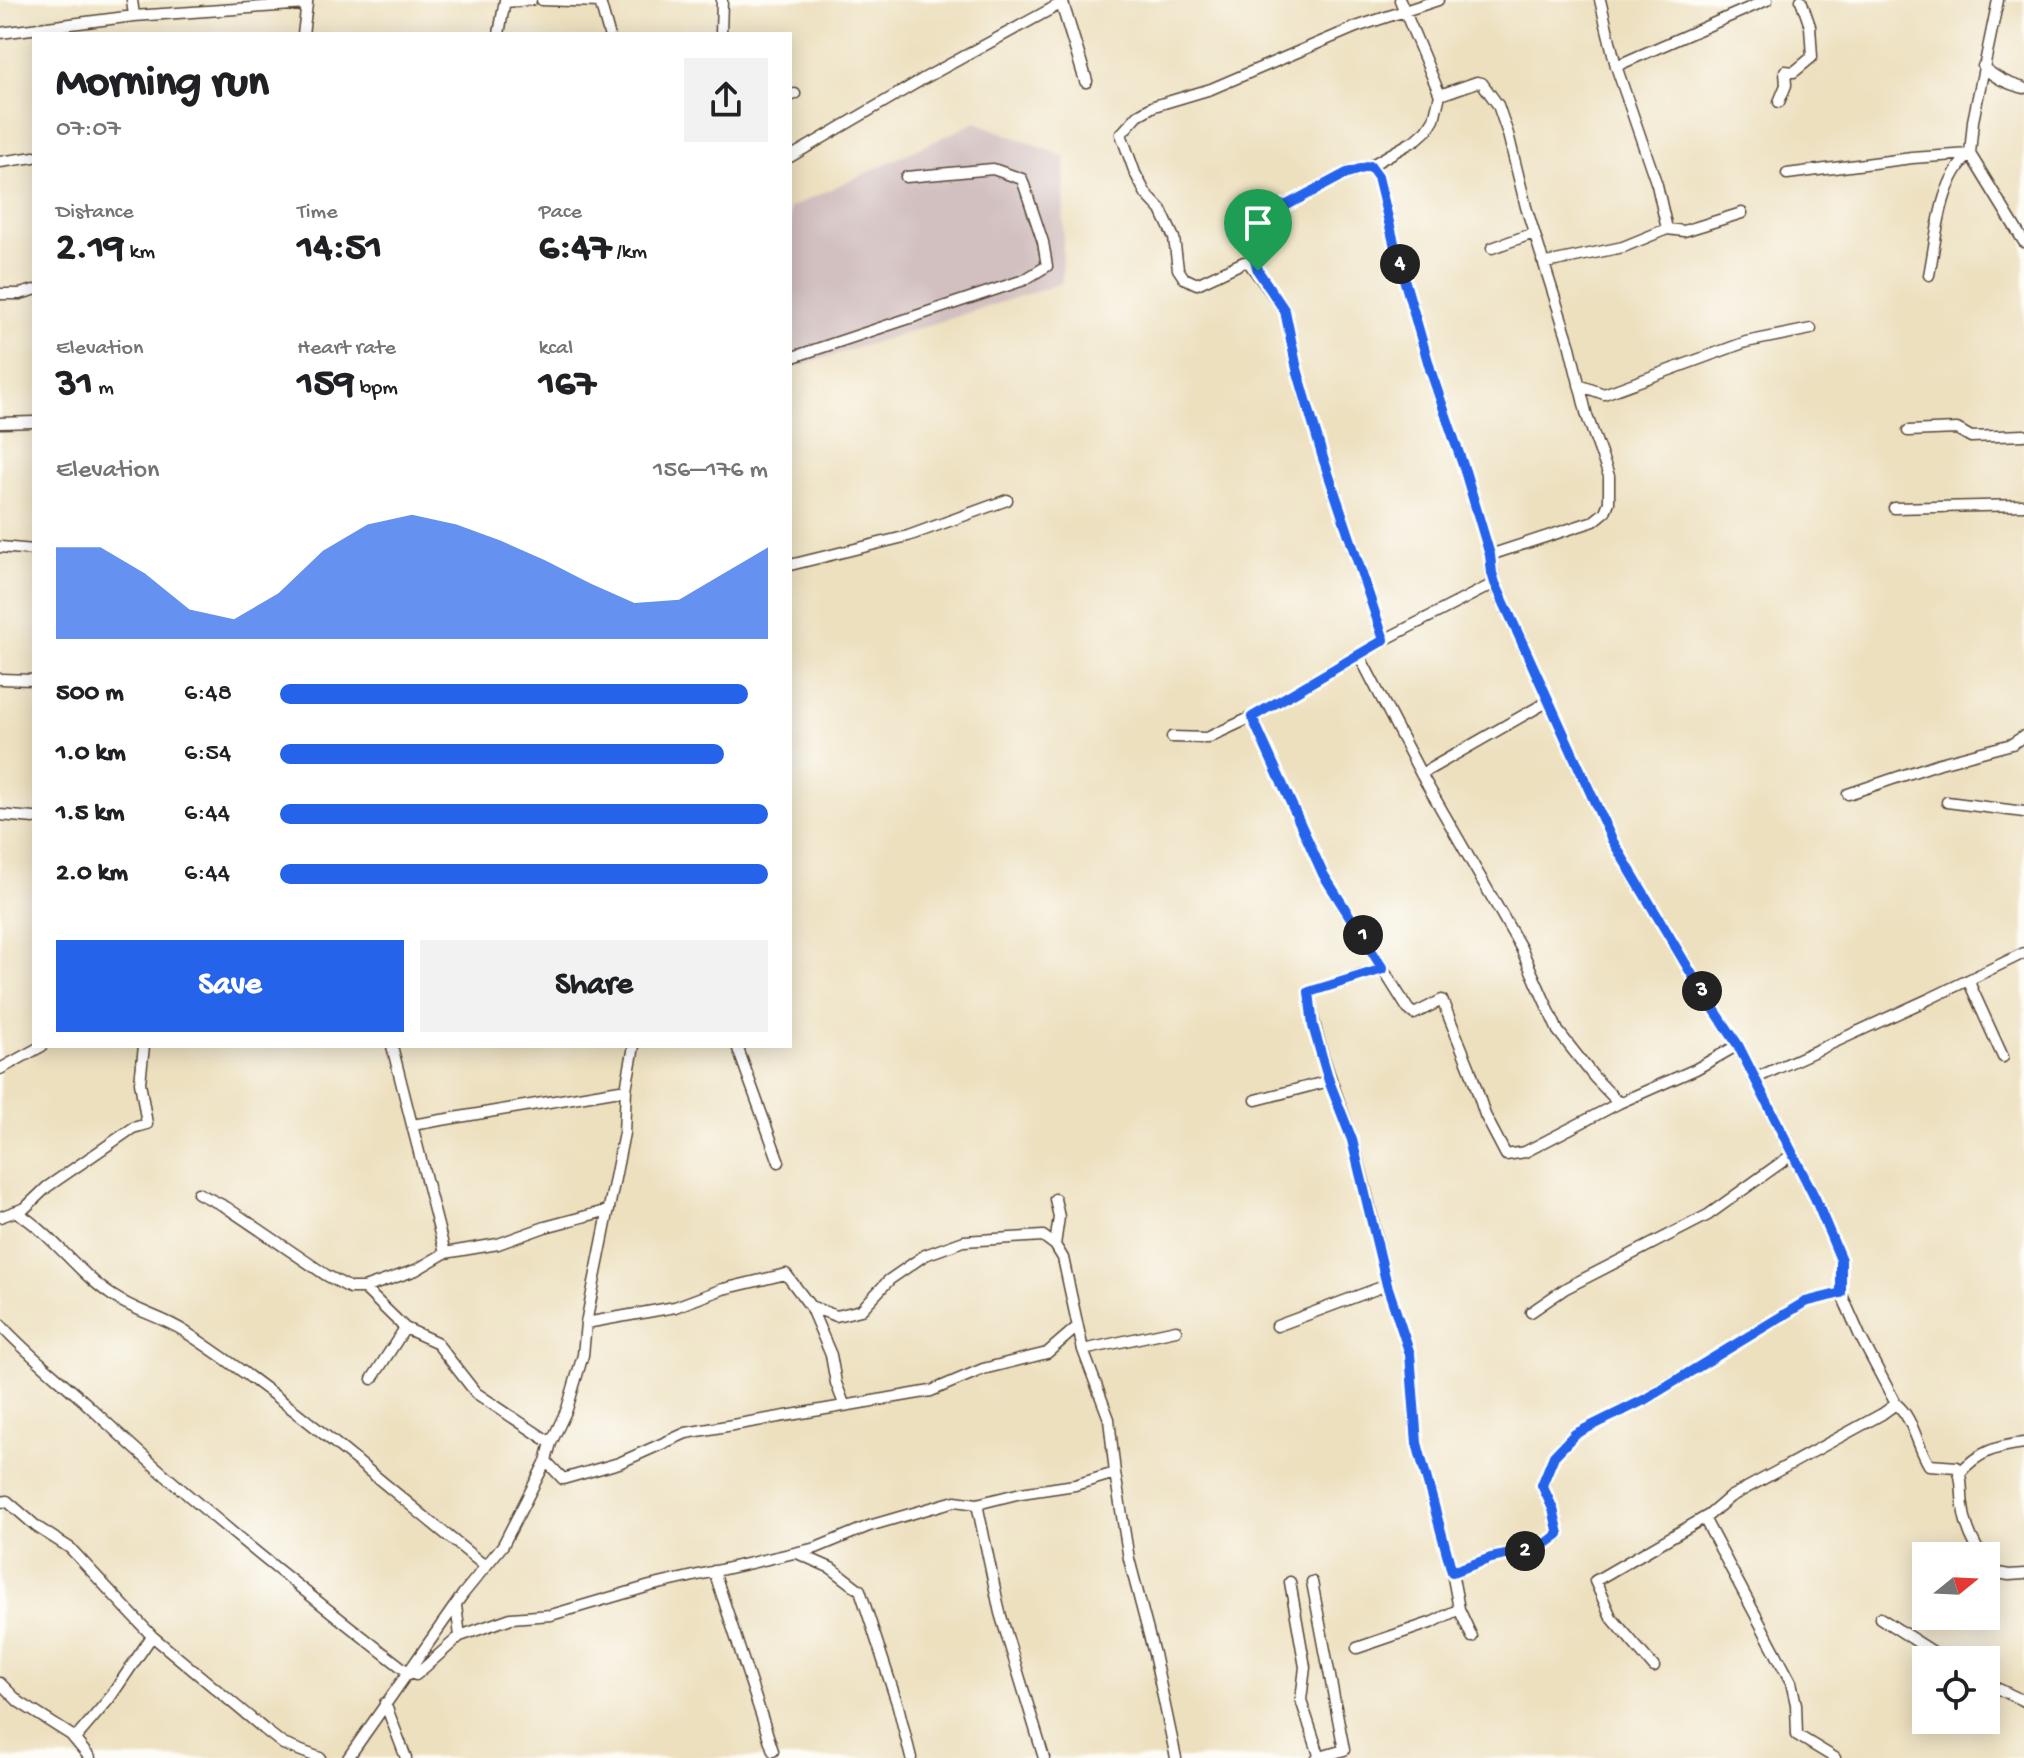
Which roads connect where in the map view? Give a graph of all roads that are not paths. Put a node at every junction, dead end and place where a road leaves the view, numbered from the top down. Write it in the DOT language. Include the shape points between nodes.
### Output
graph roads {
  1 [pos="132,0"];
  2 [pos="531,0"];
  3 [pos="542,0"];
  4 [pos="722,0"];
  5 [pos="1438,0"];
  6 [pos="1600,0"];
  7 [pos="1767,0"];
  8 [pos="1801,0"];
  9 [pos="1998,0"];
  10 [pos="505,1"];
  11 [pos="307,2"];
  12 [pos="1061,2"];
  13 [pos="1402,6"];
  14 [pos="134,16"];
  15 [pos="303,32"];
  16 [pos="499,32"];
  17 [pos="608,32"];
  18 [pos="721,32"];
  19 [pos="0,33"];
  20 [pos="1616,66"];
  21 [pos="1983,66"];
  22 [pos="1086,81"];
  23 [pos="2024,88"];
  24 [pos="1440,95"];
  25 [pos="1779,102"];
  26 [pos="1970,154"];
  27 [pos="792,156"];
  28 [pos="32,157"];
  29 [pos="0,162"];
  30 [pos="1370,166"];
  31 [pos="1787,174"];
  32 [pos="906,177"];
  33 [pos="1742,213"];
  34 [pos="1667,229"];
  35 [pos="1534,233"];
  36 [pos="2024,242"];
  37 [pos="1492,248"];
  38 [pos="1542,260"];
  39 [pos="1258,271"];
  40 [pos="1929,275"];
  41 [pos="32,291"];
  42 [pos="0,294"];
  43 [pos="1811,329"];
  44 [pos="792,357"];
  45 [pos="1579,385"];
  46 [pos="32,422"];
  47 [pos="0,423"];
  48 [pos="1908,431"];
  49 [pos="2024,435"];
  50 [pos="1007,500"];
  51 [pos="2024,505"];
  52 [pos="1894,508"];
  53 [pos="0,547"];
  54 [pos="32,550"];
  55 [pos="1490,555"];
  56 [pos="792,565"];
  57 [pos="1495,583"];
  58 [pos="1384,640"];
  59 [pos="1360,657"];
  60 [pos="0,679"];
  61 [pos="32,680"];
  62 [pos="1547,702"];
  63 [pos="1252,717"];
  64 [pos="2024,736"];
  65 [pos="1172,737"];
  66 [pos="1421,774"];
  67 [pos="1848,794"];
  68 [pos="1947,802"];
  69 [pos="2024,812"];
  70 [pos="0,815"];
  71 [pos="32,818"];
  72 [pos="2024,953"];
  73 [pos="1383,969"];
  74 [pos="1968,980"];
  75 [pos="1738,1045"];
  76 [pos="38,1048"];
  77 [pos="144,1048"];
  78 [pos="393,1048"];
  79 [pos="634,1048"];
  80 [pos="738,1048"];
  81 [pos="2003,1057"];
  82 [pos="0,1069"];
  83 [pos="1754,1079"];
  84 [pos="1329,1081"];
  85 [pos="626,1089"];
  86 [pos="1256,1100"];
  87 [pos="1619,1103"];
  88 [pos="412,1125"];
  89 [pos="1793,1154"];
  90 [pos="779,1162"];
  91 [pos="198,1193"];
  92 [pos="1055,1199"];
  93 [pos="609,1210"];
  94 [pos="18,1213"];
  95 [pos="0,1217"];
  96 [pos="1055,1245"];
  97 [pos="445,1253"];
  98 [pos="1387,1285"];
  99 [pos="364,1288"];
  100 [pos="1841,1293"];
  101 [pos="810,1306"];
  102 [pos="1531,1312"];
  103 [pos="586,1323"];
  104 [pos="0,1324"];
  105 [pos="1277,1326"];
  106 [pos="1077,1327"];
  107 [pos="405,1328"];
  108 [pos="1176,1330"];
  109 [pos="1083,1350"];
  110 [pos="372,1379"];
  111 [pos="844,1404"];
  112 [pos="1896,1404"];
  113 [pos="551,1443"];
  114 [pos="2024,1443"];
  115 [pos="546,1461"];
  116 [pos="1115,1473"];
  117 [pos="1960,1473"];
  118 [pos="0,1502"];
  119 [pos="977,1504"];
  120 [pos="1704,1518"];
  121 [pos="1973,1542"];
  122 [pos="795,1553"];
  123 [pos="485,1566"];
  124 [pos="714,1571"];
  125 [pos="1452,1572"];
  126 [pos="2000,1573"];
  127 [pos="2024,1574"];
  128 [pos="1290,1582"];
  129 [pos="1312,1582"];
  130 [pos="456,1606"];
  131 [pos="1459,1609"];
  132 [pos="1880,1618"];
  133 [pos="152,1636"];
  134 [pos="460,1636"];
  135 [pos="1472,1637"];
  136 [pos="1924,1646"];
  137 [pos="1357,1648"];
  138 [pos="1654,1667"];
  139 [pos="409,1673"];
  140 [pos="0,1683"];
  141 [pos="2000,1690"];
  142 [pos="2024,1701"];
  143 [pos="385,1703"];
  144 [pos="75,1739"];
  145 [pos="773,1751"];
  146 [pos="90,1758"];
  147 [pos="320,1758"];
  148 [pos="348,1758"];
  149 [pos="406,1758"];
  150 [pos="911,1758"];
  151 [pos="1044,1758"];
  152 [pos="1176,1758"];
  153 [pos="1319,1758"];
  154 [pos="1835,1758"];
  1 -- 14 [label="street"];
  2 -- 10 [label="street"];
  3 -- 17 [label="street" via="600,2"];
  4 -- 18 [label="street"];
  5 -- 13 [label="street"];
  6 -- 20 [label="street"];
  7 -- 20 [label="street"];
  8 -- 25 [label="street" via="1812,57 1794,72 1785,71"];
  9 -- 21 [label="street"];
  10 -- 16 [label="street"];
  11 -- 14 [label="street"];
  11 -- 15 [label="street"];
  12 -- 22 [label="street"];
  12 -- 27 [label="street"];
  13 -- 24 [label="street"];
  13 -- 39 [label="street" via="1211,89 1154,106 1121,134 1135,173 1174,238 1184,278 1197,284 1244,262"];
  14 -- 19 [label="street"];
  20 -- 34 [label="street"];
  21 -- 23 [label="street"];
  21 -- 26 [label="street"];
  24 -- 30 [label="street" via="1427,130"];
  24 -- 35 [label="street" via="1477,82 1498,105"];
  26 -- 31 [label="street"];
  26 -- 36 [label="street"];
  26 -- 40 [label="street" via="1949,185"];
  28 -- 29 [label="street"];
  30 -- 39 [label="street" via="1244,220"];
  30 -- 55 [label="street" via="1378,177 1431,372"];
  32 -- 44 [label="street" via="993,169 1022,179 1047,266 1024,280"];
  33 -- 34 [label="street" via="1684,231"];
  34 -- 38 [label="street" via="1623,247"];
  35 -- 37 [label="street"];
  35 -- 38 [label="street"];
  38 -- 45 [label="street"];
  39 -- 58 [label="street" via="1285,311 1323,458"];
  41 -- 42 [label="street"];
  43 -- 45 [label="street" via="1746,342 1604,394"];
  45 -- 55 [label="street" via="1609,476 1605,512 1594,521"];
  46 -- 47 [label="street"];
  48 -- 49 [label="street"];
  50 -- 56 [label="street" via="908,536"];
  51 -- 52 [label="street"];
  53 -- 54 [label="street"];
  55 -- 57 [label="street"];
  57 -- 58 [label="street"];
  57 -- 62 [label="street"];
  58 -- 59 [label="street"];
  59 -- 63 [label="street"];
  59 -- 66 [label="street"];
  60 -- 61 [label="street"];
  62 -- 66 [label="street"];
  62 -- 75 [label="street" via="1612,840"];
  63 -- 65 [label="street" via="1207,738"];
  63 -- 73 [label="street" via="1323,874"];
  64 -- 67 [label="street"];
  66 -- 87 [label="street" via="1521,948 1558,1031"];
  68 -- 69 [label="street"];
  70 -- 71 [label="street"];
  72 -- 74 [label="street"];
  73 -- 84 [label="street" via="1309,992"];
  73 -- 87 [label="street" via="1414,1014 1442,1000 1485,1115 1506,1155 1525,1152"];
  74 -- 81 [label="street"];
  74 -- 83 [label="street"];
  75 -- 83 [label="street"];
  75 -- 87 [label="street"];
  76 -- 82 [label="street"];
  77 -- 94 [label="street" via="140,1082 147,1124 133,1128 47,1187"];
  78 -- 88 [label="street"];
  79 -- 85 [label="street"];
  80 -- 90 [label="street"];
  83 -- 89 [label="street"];
  84 -- 86 [label="street"];
  84 -- 98 [label="street" via="1352,1140"];
  85 -- 88 [label="street"];
  85 -- 93 [label="street" via="624,1133"];
  88 -- 97 [label="street"];
  89 -- 100 [label="street" via="1841,1260"];
  89 -- 102 [label="street" via="1708,1215 1566,1288"];
  91 -- 99 [label="street" via="326,1275 350,1288"];
  92 -- 96 [label="street"];
  93 -- 97 [label="street" via="498,1244"];
  93 -- 103 [label="street"];
  94 -- 95 [label="street"];
  94 -- 123 [label="street" via="114,1297 181,1329 259,1384"];
  96 -- 101 [label="street" via="1043,1236 964,1241 925,1255 889,1280 861,1310 836,1316"];
  96 -- 106 [label="street" via="1063,1258"];
  97 -- 99 [label="street" via="416,1270"];
  98 -- 105 [label="street"];
  98 -- 125 [label="street" via="1410,1354 1417,1443"];
  99 -- 107 [label="street"];
  100 -- 112 [label="street"];
  100 -- 125 [label="street" via="1805,1302 1644,1400 1575,1434 1554,1456 1542,1485 1559,1534 1540,1548"];
  101 -- 103 [label="street" via="786,1274 675,1307"];
  101 -- 111 [label="street"];
  103 -- 113 [label="street" via="583,1355"];
  104 -- 139 [label="street" via="143,1457"];
  106 -- 109 [label="street"];
  106 -- 111 [label="street" via="1047,1353 983,1369 931,1391"];
  107 -- 110 [label="street"];
  107 -- 113 [label="street" via="436,1342 476,1393"];
  108 -- 109 [label="street"];
  109 -- 116 [label="street" via="1109,1419"];
  111 -- 115 [label="street" via="686,1433 619,1463 563,1479"];
  112 -- 117 [label="street" via="1905,1411 1929,1465 1957,1467"];
  112 -- 120 [label="street" via="1730,1497"];
  113 -- 115 [label="street"];
  114 -- 117 [label="street" via="1984,1452"];
  115 -- 123 [label="street" via="503,1545"];
  116 -- 119 [label="street"];
  116 -- 152 [label="street" via="1129,1559"];
  117 -- 121 [label="street"];
  118 -- 133 [label="street" via="7,1501 70,1548"];
  119 -- 122 [label="street" via="955,1501"];
  119 -- 151 [label="street" via="1000,1613"];
  120 -- 138 [label="street" via="1595,1581 1611,1617"];
  120 -- 154 [label="street" via="1791,1682 1797,1735"];
  122 -- 124 [label="street"];
  122 -- 150 [label="street" via="831,1568 860,1590"];
  123 -- 130 [label="street"];
  124 -- 134 [label="street" via="551,1615 511,1618"];
  124 -- 145 [label="street"];
  125 -- 131 [label="street"];
  126 -- 127 [label="street"];
  128 -- 153 [label="street" via="1305,1667 1301,1700"];
  129 -- 153 [label="street" via="1344,1750"];
  130 -- 134 [label="street"];
  130 -- 139 [label="street"];
  131 -- 135 [label="street"];
  131 -- 137 [label="street"];
  132 -- 136 [label="street"];
  133 -- 144 [label="street"];
  133 -- 147 [label="street" via="283,1744"];
  134 -- 139 [label="street" via="416,1675"];
  139 -- 143 [label="street"];
  140 -- 144 [label="street"];
  141 -- 142 [label="street"];
  143 -- 148 [label="street"];
  143 -- 149 [label="street"];
  144 -- 146 [label="street"];
}
